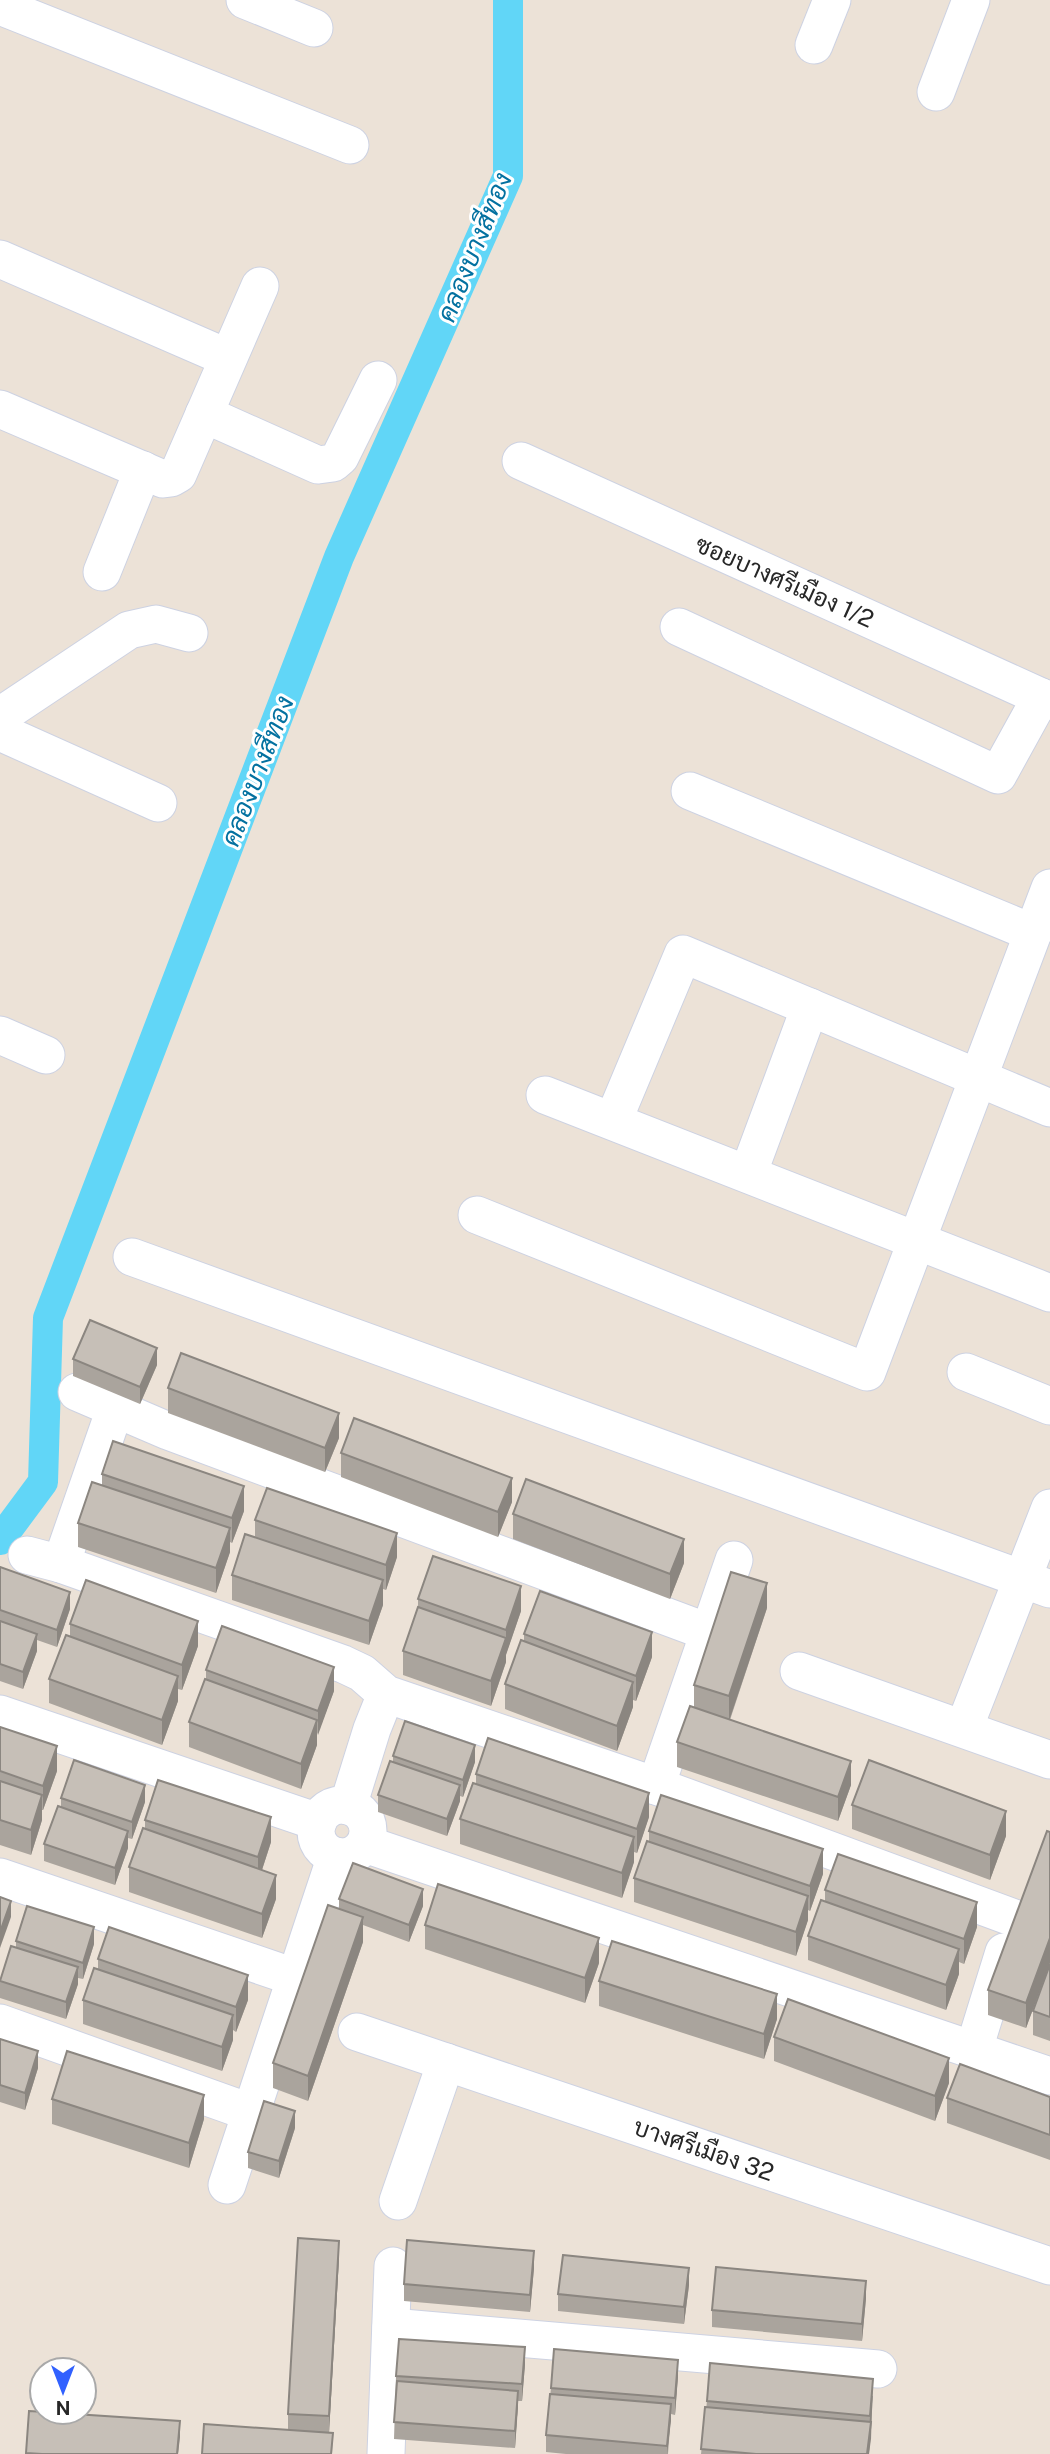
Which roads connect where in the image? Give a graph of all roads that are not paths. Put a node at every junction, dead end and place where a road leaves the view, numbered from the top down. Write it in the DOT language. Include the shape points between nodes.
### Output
graph roads {
  1 [pos="245,0"];
  2 [pos="832,0"];
  3 [pos="959,4"];
  4 [pos="0,6"];
  5 [pos="314,28"];
  6 [pos="814,45"];
  7 [pos="936,92"];
  8 [pos="350,145"];
  9 [pos="0,259"];
  10 [pos="260,286"];
  11 [pos="228,358"];
  12 [pos="378,380"];
  13 [pos="204,414"];
  14 [pos="3,421"];
  15 [pos="520,461"];
  16 [pos="143,470"];
  17 [pos="102,572"];
  18 [pos="679,627"];
  19 [pos="189,633"];
  20 [pos="1046,699"];
  21 [pos="0,716"];
  22 [pos="0,732"];
  23 [pos="690,791"];
  24 [pos="158,803"];
  25 [pos="1050,888"];
  26 [pos="1033,933"];
  27 [pos="810,1007"];
  28 [pos="0,1035"];
  29 [pos="46,1055"];
  30 [pos="978,1077"];
  31 [pos="545,1095"];
  32 [pos="1050,1108"];
  33 [pos="613,1121"];
  34 [pos="748,1174"];
  35 [pos="477,1215"];
  36 [pos="915,1240"];
  37 [pos="132,1258"];
  38 [pos="1050,1293"];
  39 [pos="966,1372"];
  40 [pos="77,1392"];
  41 [pos="1050,1406"];
  42 [pos="116,1409"];
  43 [pos="1050,1508"];
  44 [pos="734,1560"];
  45 [pos="1036,1584"];
  46 [pos="708,1632"];
  47 [pos="799,1671"];
  48 [pos="386,1694"];
  49 [pos="0,1714"];
  50 [pos="964,1728"];
  51 [pos="1050,1760"];
  52 [pos="656,1786"];
  53 [pos="333,1814"];
  54 [pos="351,1850"];
  55 [pos="0,1877"];
  56 [pos="1028,1883"];
  57 [pos="1014,1918"];
  58 [pos="297,1979"];
  59 [pos="0,2023"];
  60 [pos="357,2032"];
  61 [pos="974,2049"];
  62 [pos="446,2062"];
  63 [pos="1050,2076"];
  64 [pos="252,2113"];
  65 [pos="228,2185"];
  66 [pos="398,2201"];
  67 [pos="393,2266"];
  68 [pos="1050,2266"];
  69 [pos="391,2328"];
  70 [pos="878,2369"];
  71 [pos="386,2454"];
  1 -- 5 [label="street"];
  2 -- 6 [label="street"];
  3 -- 7 [label="street"];
  4 -- 8 [label="street"];
  9 -- 11 [label="street"];
  10 -- 11 [label="street"];
  11 -- 13 [label="street"];
  12 -- 13 [label="street" via="333,463 318,465"];
  13 -- 16 [label="street" via="178,474 163,479"];
  14 -- 16 [label="street"];
  15 -- 20 [label="street, ซอยบางศรีเมือง 1/2"];
  16 -- 17 [label="street"];
  18 -- 20 [label="street" via="998,775"];
  19 -- 21 [label="street" via="156,624 129,630"];
  22 -- 24 [label="street"];
  23 -- 26 [label="street"];
  25 -- 26 [label="street"];
  26 -- 30 [label="street"];
  27 -- 30 [label="street"];
  27 -- 33 [label="street" via="683,954"];
  27 -- 34 [label="street"];
  28 -- 29 [label="street"];
  30 -- 32 [label="street"];
  30 -- 36 [label="street"];
  31 -- 33 [label="street"];
  33 -- 34 [label="street"];
  34 -- 36 [label="street"];
  35 -- 36 [label="street" via="867,1372"];
  36 -- 38 [label="street"];
  37 -- 45 [label="street"];
  39 -- 41 [label="street"];
  40 -- 42 [label="street"];
  42 -- 46 [label="street"];
  42 -- 48 [label="street" via="44,1560 343,1664 374,1681"];
  43 -- 45 [label="street"];
  44 -- 46 [label="street"];
  45 -- 50 [label="street"];
  46 -- 52 [label="street"];
  47 -- 50 [label="street"];
  48 -- 52 [label="street"];
  48 -- 53 [label="street"];
  49 -- 53 [label="street"];
  50 -- 51 [label="street"];
  52 -- 57 [label="street"];
  53 -- 54 [label="street" via="364,1816 368,1834"];
  54 -- 58 [label="street"];
  54 -- 61 [label="street"];
  55 -- 58 [label="street"];
  56 -- 57 [label="street"];
  57 -- 61 [label="street"];
  58 -- 64 [label="street"];
  59 -- 64 [label="street"];
  60 -- 62 [label="street, บางศรีเมือง 32"];
  61 -- 63 [label="street"];
  62 -- 66 [label="street"];
  62 -- 68 [label="street, บางศรีเมือง 32"];
  64 -- 65 [label="street"];
  67 -- 69 [label="street"];
  69 -- 70 [label="street"];
  69 -- 71 [label="street"];
}
